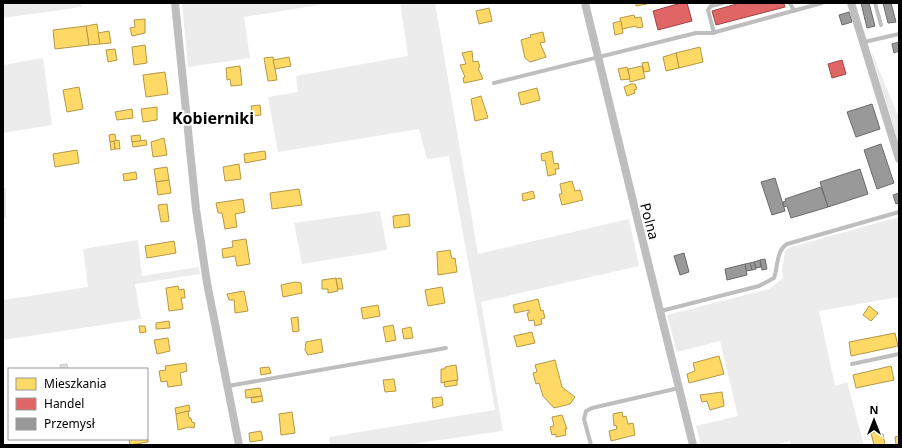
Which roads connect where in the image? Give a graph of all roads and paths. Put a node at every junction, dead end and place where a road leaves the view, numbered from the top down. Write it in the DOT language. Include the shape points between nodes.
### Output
graph roads {
  1 [pos="175,3"];
  2 [pos="585,3"];
  3 [pos="723,3"];
  4 [pos="790,3"];
  5 [pos="822,3"];
  6 [pos="851,3"];
  7 [pos="875,3"];
  8 [pos="794,11"];
  9 [pos="881,25"];
  10 [pos="714,33"];
  11 [pos="899,34"];
  12 [pos="864,42"];
  13 [pos="598,58"];
  14 [pos="494,84"];
  15 [pos="899,159"];
  16 [pos="899,212"];
  17 [pos="661,311"];
  18 [pos="446,348"];
  19 [pos="899,354"];
  20 [pos="852,364"];
  21 [pos="227,386"];
  22 [pos="679,388"];
  23 [pos="239,445"];
  24 [pos="591,445"];
  25 [pos="693,445"];
  1 -- 21 [label="street" via="197,216"];
  2 -- 13 [label="street, Polna"];
  3 -- 10 [label="lane" via="711,6 708,10"];
  4 -- 8 [label="lane"];
  5 -- 8 [label="lane"];
  6 -- 12 [label="street"];
  7 -- 9 [label="lane"];
  8 -- 10 [label="lane"];
  10 -- 13 [label="lane" via="696,34"];
  11 -- 12 [label="lane"];
  12 -- 15 [label="street"];
  13 -- 14 [label="lane"];
  13 -- 17 [label="street, Polna"];
  16 -- 17 [label="lane" via="787,244 779,253 774,278 759,286"];
  17 -- 22 [label="street, Polna"];
  18 -- 21 [label="lane"];
  19 -- 20 [label="lane"];
  21 -- 23 [label="street"];
  22 -- 24 [label="lane" via="586,411 584,419"];
  22 -- 25 [label="street, Polna"];
}
